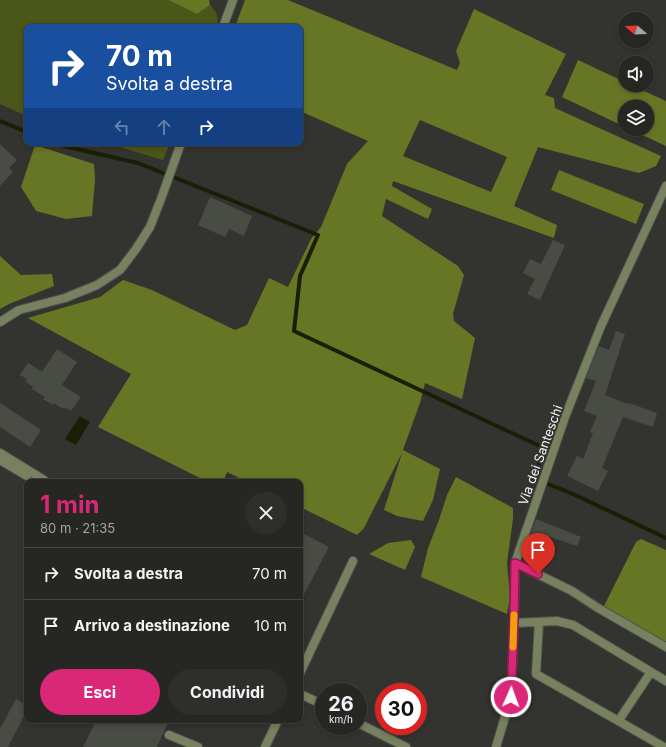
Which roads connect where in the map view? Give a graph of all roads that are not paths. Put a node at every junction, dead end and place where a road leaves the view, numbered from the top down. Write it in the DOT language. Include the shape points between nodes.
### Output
graph roads {
  1 [pos="233,0"];
  2 [pos="224,24"];
  3 [pos="180,146"];
  4 [pos="666,186"];
  5 [pos="0,322"];
  6 [pos="0,453"];
  7 [pos="0,460"];
  8 [pos="36,479"];
  9 [pos="37,479"];
  10 [pos="353,561"];
  11 [pos="515,563"];
  12 [pos="539,622"];
  13 [pos="514,623"];
  14 [pos="666,647"];
  15 [pos="303,667"];
  16 [pos="651,672"];
  17 [pos="666,681"];
  18 [pos="303,696"];
  19 [pos="315,702"];
  20 [pos="619,720"];
  21 [pos="277,723"];
  22 [pos="367,728"];
  23 [pos="169,735"];
  24 [pos="198,747"];
  25 [pos="265,747"];
  26 [pos="406,747"];
  27 [pos="497,747"];
  28 [pos="664,747"];
  1 -- 2 [label="street"];
  3 -- 5 [label="street" via="150,227 120,270 97,285 65,298 19,310"];
  4 -- 11 [label="street, Via dei Santeschi" via="601,326 565,417"];
  6 -- 9 [label="street"];
  7 -- 8 [label="street"];
  10 -- 15 [label="street"];
  11 -- 13 [label="street, Via dei Santeschi"];
  11 -- 14 [label="street" via="572,591"];
  12 -- 13 [label="street"];
  12 -- 16 [label="street" via="557,621 573,625"];
  12 -- 20 [label="street" via="536,674"];
  13 -- 27 [label="street, Via dei Santeschi" via="511,697"];
  16 -- 17 [label="street"];
  16 -- 20 [label="street"];
  18 -- 19 [label="street"];
  20 -- 28 [label="street"];
  21 -- 25 [label="street"];
  22 -- 26 [label="street"];
  23 -- 24 [label="street"];
}
